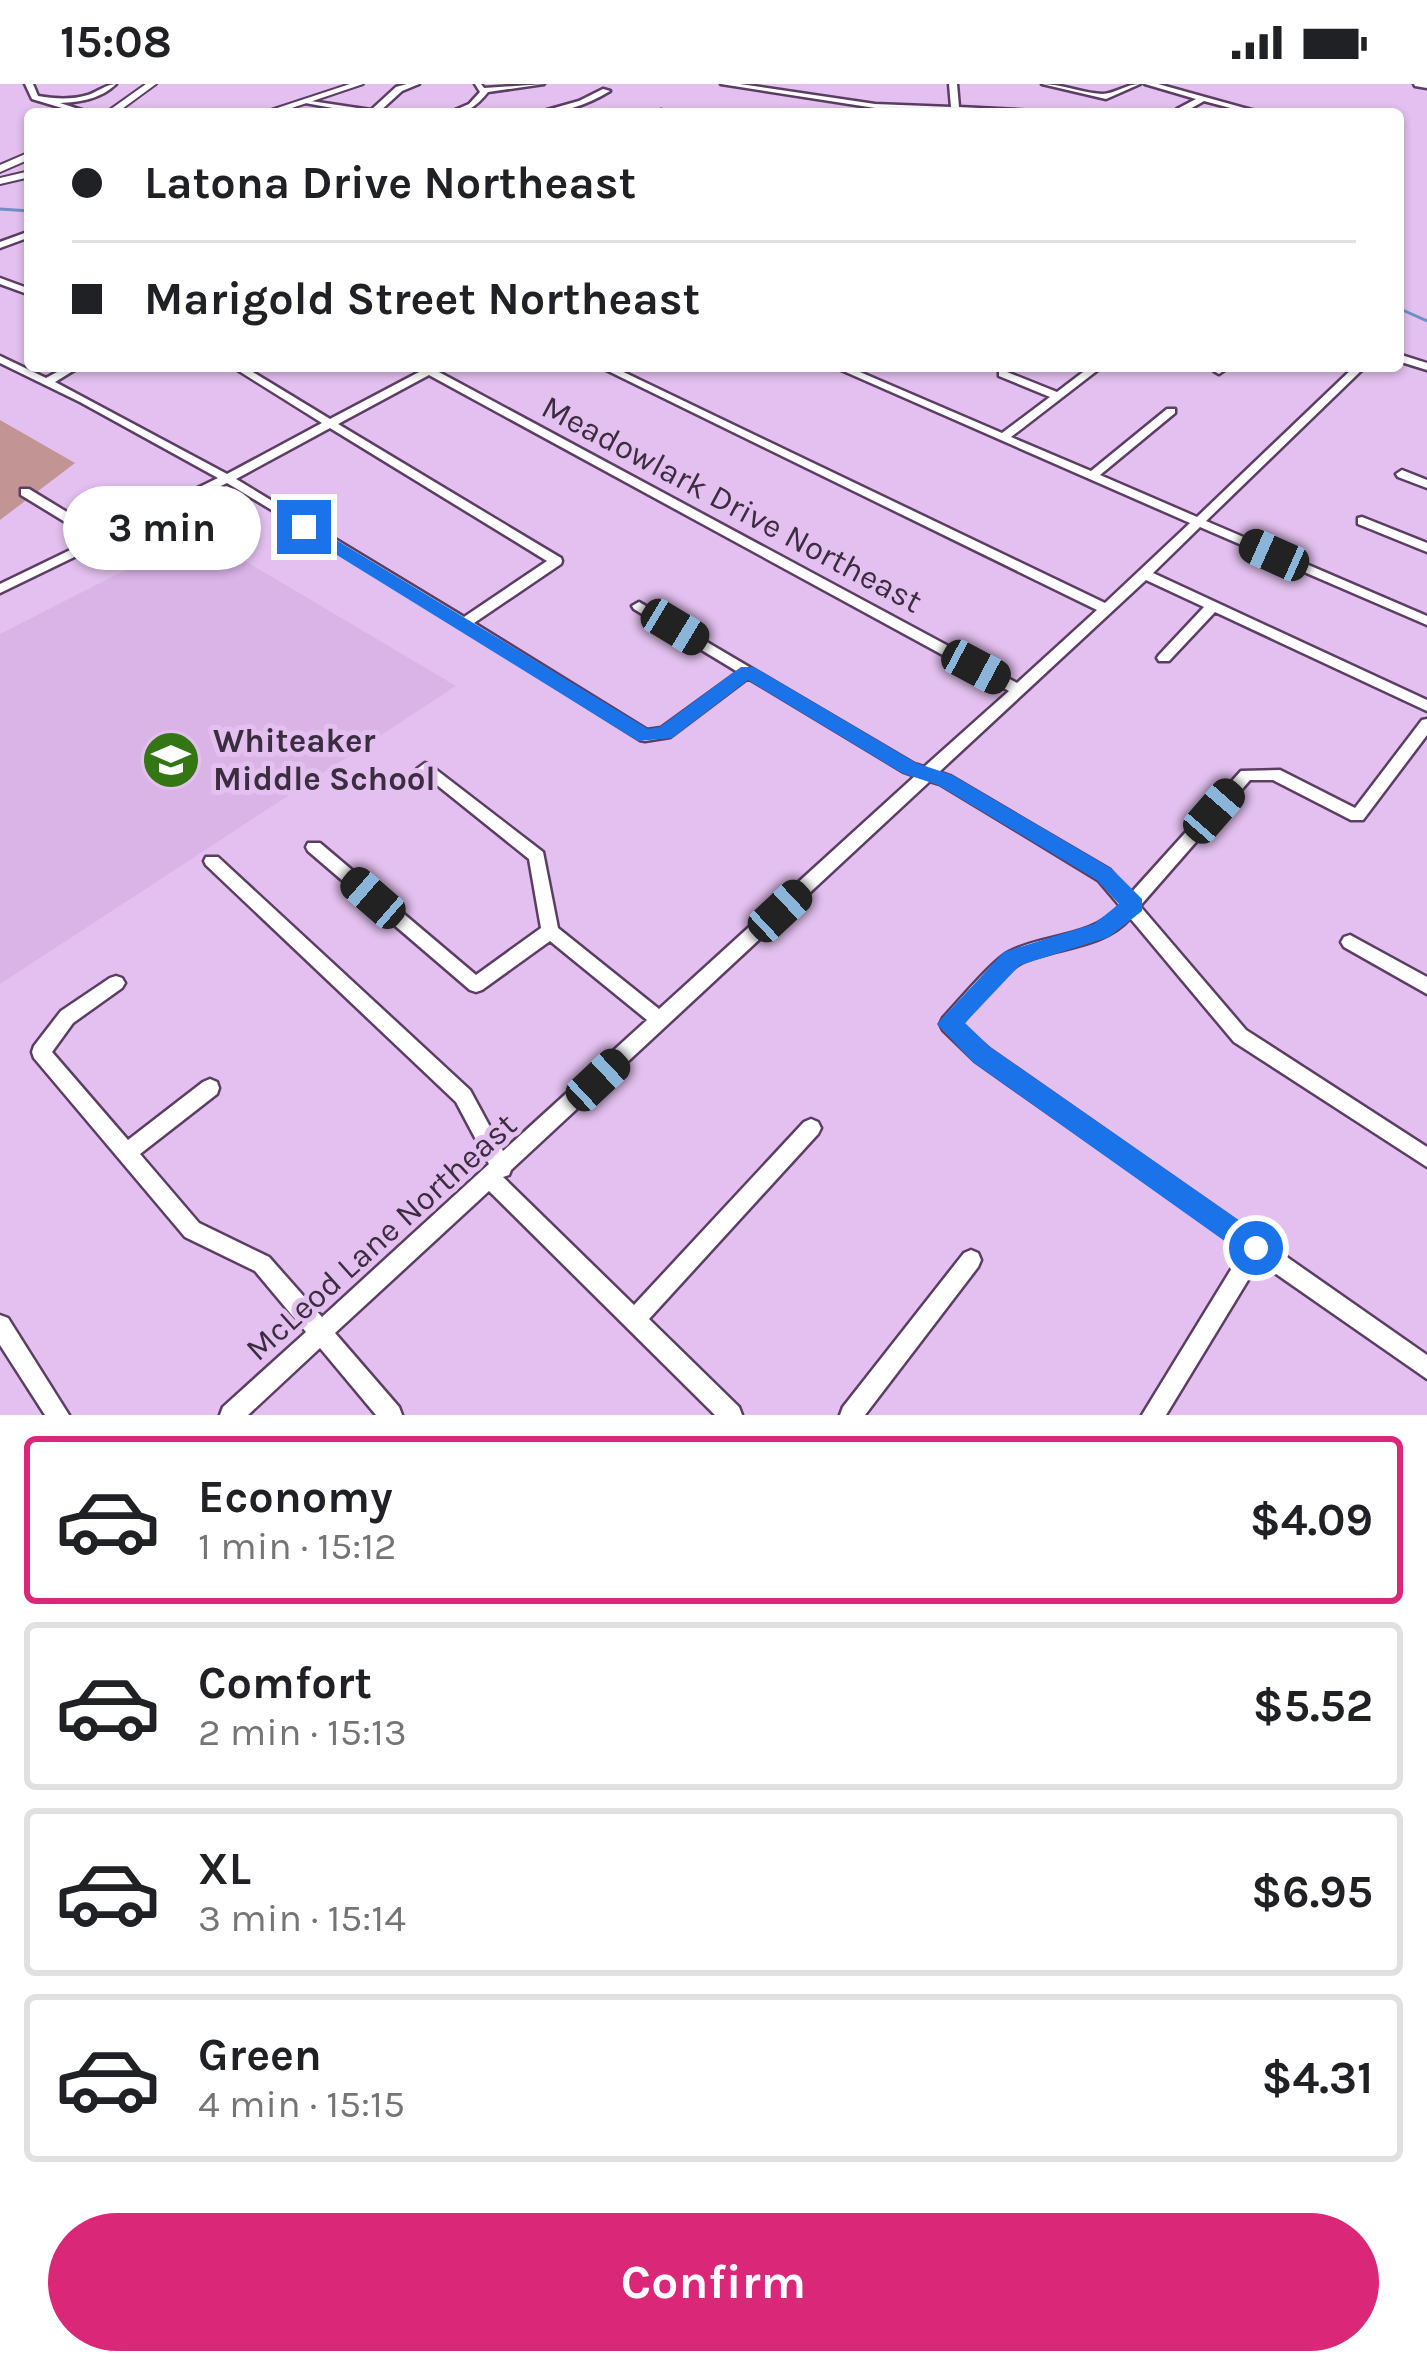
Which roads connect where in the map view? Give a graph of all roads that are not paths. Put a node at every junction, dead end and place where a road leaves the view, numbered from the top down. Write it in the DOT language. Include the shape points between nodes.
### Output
graph roads {
  1 [pos="29,84"];
  2 [pos="112,84"];
  3 [pos="152,84"];
  4 [pos="359,84"];
  5 [pos="415,84"];
  6 [pos="539,84"];
  7 [pos="725,84"];
  8 [pos="1046,84"];
  9 [pos="1136,84"];
  10 [pos="1149,84"];
  11 [pos="1418,84"];
  12 [pos="1427,86"];
  13 [pos="480,87"];
  14 [pos="606,91"];
  15 [pos="1203,98"];
  16 [pos="50,102"];
  17 [pos="304,102"];
  18 [pos="70,108"];
  19 [pos="118,108"];
  20 [pos="284,108"];
  21 [pos="340,108"];
  22 [pos="381,108"];
  23 [pos="562,108"];
  24 [pos="848,108"];
  25 [pos="1185,108"];
  26 [pos="1240,108"];
  27 [pos="24,158"];
  28 [pos="24,174"];
  29 [pos="24,235"];
  30 [pos="0,245"];
  31 [pos="28,372"];
  32 [pos="65,372"];
  33 [pos="246,372"];
  34 [pos="423,372"];
  35 [pos="437,372"];
  36 [pos="615,372"];
  37 [pos="850,372"];
  38 [pos="1090,372"];
  39 [pos="1354,372"];
  40 [pos="1003,374"];
  41 [pos="48,381"];
  42 [pos="1058,396"];
  43 [pos="1172,411"];
  44 [pos="333,424"];
  45 [pos="1003,438"];
  46 [pos="1402,474"];
  47 [pos="1092,476"];
  48 [pos="224,480"];
  49 [pos="1427,484"];
  50 [pos="25,492"];
  51 [pos="1197,521"];
  52 [pos="1361,521"];
  53 [pos="103,539"];
  54 [pos="1427,548"];
  55 [pos="1144,574"];
  56 [pos="0,589"];
  57 [pos="639,605"];
  58 [pos="1213,607"];
  59 [pos="1106,609"];
  60 [pos="1427,621"];
  61 [pos="466,622"];
  62 [pos="1164,658"];
  63 [pos="748,671"];
  64 [pos="1019,690"];
  65 [pos="1427,706"];
  66 [pos="1427,724"];
  67 [pos="425,769"];
  68 [pos="927,775"];
  69 [pos="314,847"];
  70 [pos="212,861"];
  71 [pos="1134,905"];
  72 [pos="550,931"];
  73 [pos="1350,942"];
  74 [pos="116,983"];
  75 [pos="1427,986"];
  76 [pos="661,1021"];
  77 [pos="210,1088"];
  78 [pos="811,1128"];
  79 [pos="127,1152"];
  80 [pos="1427,1158"];
  81 [pos="496,1174"];
  82 [pos="1256,1248"];
  83 [pos="970,1260"];
  84 [pos="634,1319"];
  85 [pos="0,1326"];
  86 [pos="320,1331"];
  87 [pos="1427,1368"];
  88 [pos="58,1415"];
  89 [pos="231,1415"];
  90 [pos="391,1415"];
  91 [pos="731,1415"];
  92 [pos="851,1415"];
  93 [pos="1153,1415"];
  1 -- 16 [label="street"];
  2 -- 16 [label="street"];
  3 -- 19 [label="main road"];
  4 -- 17 [label="main road"];
  5 -- 22 [label="street"];
  6 -- 13 [label="street"];
  7 -- 24 [label="street"];
  8 -- 9 [label="street" via="1106,97"];
  10 -- 15 [label="street"];
  11 -- 12 [label="street"];
  14 -- 23 [label="street"];
  15 -- 25 [label="street"];
  15 -- 26 [label="street"];
  16 -- 18 [label="street"];
  17 -- 20 [label="main road"];
  17 -- 21 [label="street"];
  27 -- 28 [label="main road" via="11,167"];
  29 -- 30 [label="street"];
  31 -- 41 [label="street"];
  32 -- 41 [label="street"];
  33 -- 44 [label="street"];
  34 -- 44 [label="street"];
  35 -- 64 [label="street, Meadowlark Drive Northeast"];
  36 -- 59 [label="street"];
  37 -- 45 [label="street"];
  38 -- 42 [label="street"];
  39 -- 51 [label="street, McLeod Lane Northeast"];
  40 -- 42 [label="street"];
  41 -- 48 [label="street"];
  42 -- 45 [label="street"];
  43 -- 47 [label="street"];
  44 -- 48 [label="street"];
  44 -- 61 [label="street" via="556,561"];
  45 -- 47 [label="street"];
  46 -- 49 [label="street"];
  47 -- 51 [label="street"];
  48 -- 53 [label="street"];
  48 -- 61 [label="street"];
  50 -- 53 [label="street"];
  51 -- 55 [label="street, McLeod Lane Northeast"];
  51 -- 60 [label="street"];
  52 -- 54 [label="street"];
  53 -- 56 [label="street"];
  55 -- 58 [label="street"];
  55 -- 59 [label="street, McLeod Lane Northeast"];
  57 -- 63 [label="street"];
  58 -- 62 [label="street"];
  58 -- 65 [label="street"];
  59 -- 64 [label="street, McLeod Lane Northeast"];
  61 -- 63 [label="street" via="652,738"];
  63 -- 68 [label="street"];
  64 -- 68 [label="street, McLeod Lane Northeast"];
  66 -- 71 [label="street" via="1357,816 1275,774 1246,775"];
  67 -- 72 [label="street" via="537,856"];
  68 -- 71 [label="street" via="1104,874"];
  68 -- 76 [label="street, McLeod Lane Northeast"];
  69 -- 72 [label="street" via="476,986"];
  70 -- 81 [label="street" via="463,1096"];
  71 -- 80 [label="street" via="1240,1036"];
  71 -- 82 [label="street" via="1101,930 1012,958 949,1024"];
  72 -- 76 [label="street"];
  73 -- 75 [label="street"];
  74 -- 79 [label="street" via="67,1016 41,1052"];
  76 -- 81 [label="street, McLeod Lane Northeast"];
  77 -- 79 [label="street"];
  78 -- 84 [label="street"];
  79 -- 86 [label="street" via="192,1230 262,1264"];
  81 -- 84 [label="street"];
  81 -- 86 [label="street, McLeod Lane Northeast"];
  82 -- 87 [label="street"];
  82 -- 93 [label="street"];
  83 -- 92 [label="street"];
  84 -- 91 [label="street"];
  85 -- 88 [label="street"];
  86 -- 89 [label="street, McLeod Lane Northeast"];
  86 -- 90 [label="street"];
}
